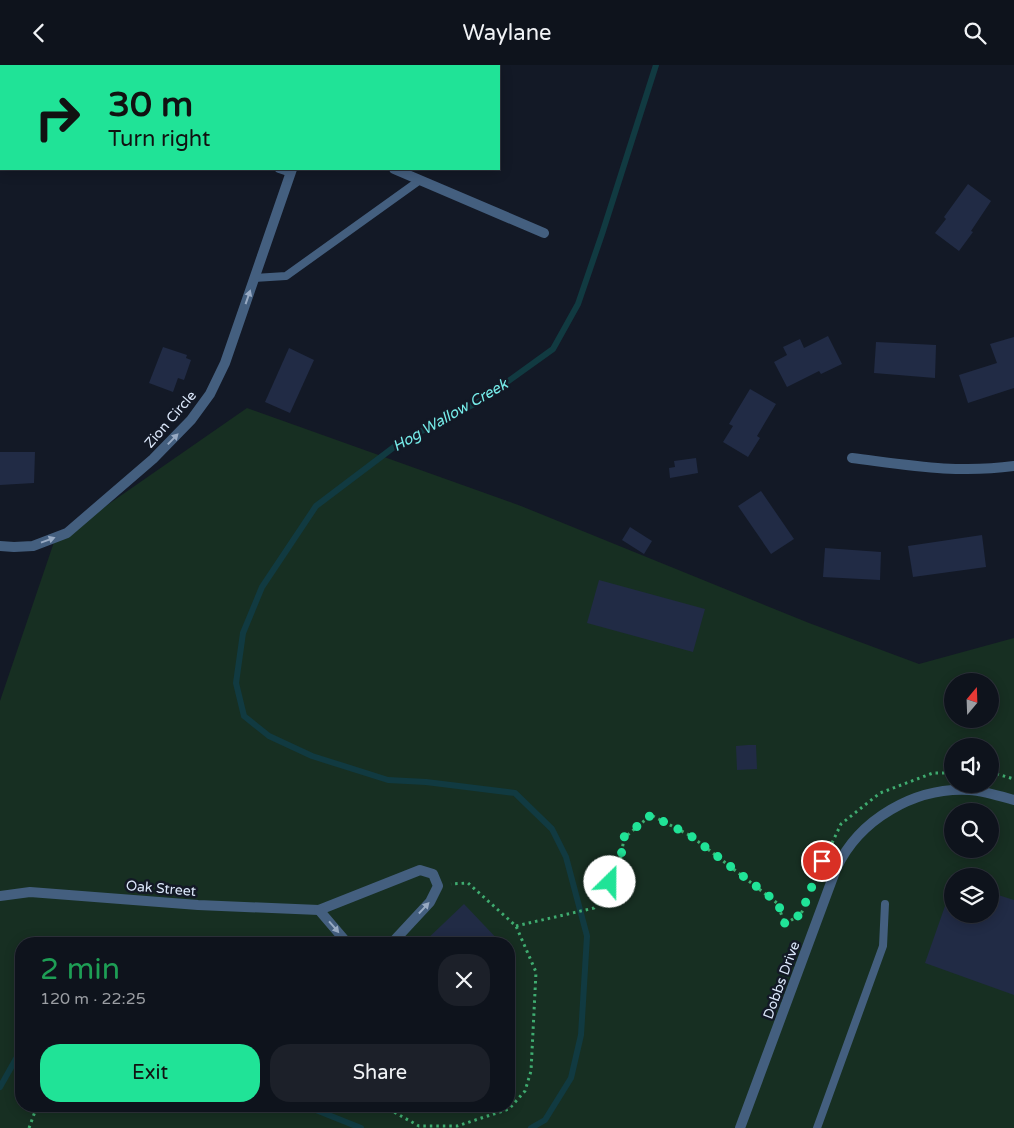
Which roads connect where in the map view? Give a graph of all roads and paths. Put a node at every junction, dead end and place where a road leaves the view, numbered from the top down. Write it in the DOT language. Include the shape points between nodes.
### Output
graph roads {
  1 [pos="397,170"];
  2 [pos="291,171"];
  3 [pos="420,179"];
  4 [pos="544,233"];
  5 [pos="254,278"];
  6 [pos="852,458"];
  7 [pos="1014,466"];
  8 [pos="0,546"];
  9 [pos="999,775"];
  10 [pos="1014,779"];
  11 [pos="1014,800"];
  12 [pos="438,886"];
  13 [pos="0,896"];
  14 [pos="805,905"];
  15 [pos="885,905"];
  16 [pos="319,910"];
  17 [pos="516,926"];
  18 [pos="342,937"];
  19 [pos="398,937"];
  20 [pos="515,1102"];
  21 [pos="35,1112"];
  22 [pos="394,1112"];
  23 [pos="500,1112"];
  24 [pos="29,1128"];
  25 [pos="740,1128"];
  26 [pos="817,1128"];
  1 -- 3 [label="street"];
  2 -- 5 [label="street, Zion Circle"];
  3 -- 4 [label="street"];
  3 -- 5 [label="lane" via="286,276"];
  8 -- 5 [label="street, Zion Circle, one-way" via="33,546 67,533 153,459 191,421 210,394 224,363"];
  6 -- 7 [label="street" via="944,470"];
  9 -- 10 [label="path"];
  11 -- 25 [label="street, Dobbs Drive" via="969,790 922,795 880,816 855,839 836,869"];
  12 -- 16 [label="street, Oak Street" via="433,875 420,870"];
  12 -- 17 [label="path" via="468,883"];
  19 -- 12 [label="street, one-way" via="430,902"];
  13 -- 16 [label="street, Oak Street" via="30,892 198,905"];
  14 -- 17 [label="path" via="801,914 785,924 778,903 691,836 651,815 624,837 619,869 594,908"];
  15 -- 26 [label="lane" via="883,946"];
  16 -- 18 [label="street, one-way"];
  17 -- 20 [label="path" via="536,972 531,1071 525,1091"];
  21 -- 24 [label="path"];
  22 -- 23 [label="path" via="419,1126 457,1126"];
}
